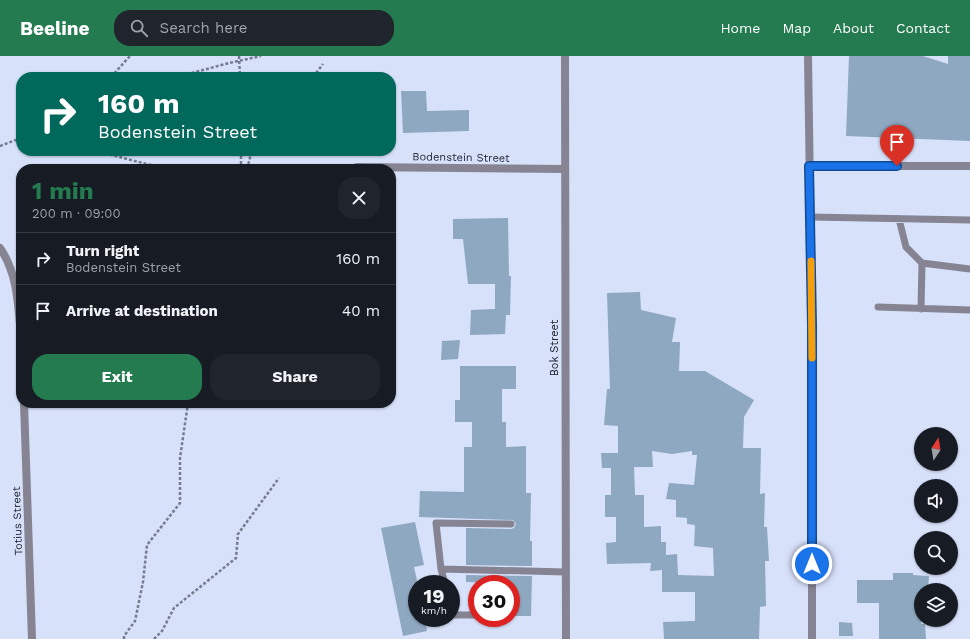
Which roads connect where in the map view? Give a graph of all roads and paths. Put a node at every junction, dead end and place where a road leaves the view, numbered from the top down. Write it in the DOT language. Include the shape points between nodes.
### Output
graph roads {
  1 [pos="130,56"];
  2 [pos="240,56"];
  3 [pos="261,56"];
  4 [pos="565,56"];
  5 [pos="808,56"];
  6 [pos="240,61"];
  7 [pos="323,64"];
  8 [pos="116,72"];
  9 [pos="197,72"];
  10 [pos="240,72"];
  11 [pos="317,72"];
  12 [pos="16,140"];
  13 [pos="0,146"];
  14 [pos="115,156"];
  15 [pos="147,164"];
  16 [pos="809,166"];
  17 [pos="970,166"];
  18 [pos="396,167"];
  19 [pos="565,169"];
  20 [pos="810,217"];
  21 [pos="899,219"];
  22 [pos="970,220"];
  23 [pos="0,248"];
  24 [pos="922,263"];
  25 [pos="970,269"];
  26 [pos="16,285"];
  27 [pos="878,307"];
  28 [pos="921,309"];
  29 [pos="970,310"];
  30 [pos="24,408"];
  31 [pos="187,408"];
  32 [pos="279,478"];
  33 [pos="511,524"];
  34 [pos="441,570"];
  35 [pos="566,572"];
  36 [pos="442,575"];
  37 [pos="32,639"];
  38 [pos="124,639"];
  39 [pos="154,639"];
  40 [pos="566,639"];
  41 [pos="812,639"];
  1 -- 8 [label="path"];
  2 -- 6 [label="path"];
  3 -- 6 [label="path"];
  4 -- 19 [label="street, Bok Street"];
  5 -- 16 [label="street"];
  6 -- 9 [label="path"];
  6 -- 10 [label="path"];
  7 -- 11 [label="path"];
  12 -- 13 [label="path"];
  14 -- 15 [label="path"];
  16 -- 17 [label="street"];
  16 -- 20 [label="street"];
  18 -- 19 [label="street, Bodenstein Street"];
  19 -- 35 [label="street, Bok Street"];
  20 -- 21 [label="lane"];
  20 -- 41 [label="street"];
  21 -- 22 [label="lane"];
  21 -- 24 [label="lane" via="906,247"];
  23 -- 26 [label="street"];
  24 -- 25 [label="lane"];
  24 -- 28 [label="lane"];
  27 -- 28 [label="lane"];
  28 -- 29 [label="lane"];
  30 -- 37 [label="street, Totius Street"];
  31 -- 38 [label="path" via="180,458 180,503 147,545 135,621"];
  32 -- 39 [label="path" via="238,534 236,558 174,608 162,631"];
  33 -- 34 [label="lane" via="436,524"];
  34 -- 35 [label="lane"];
  34 -- 36 [label="lane"];
  35 -- 40 [label="street, Bok Street"];
}
